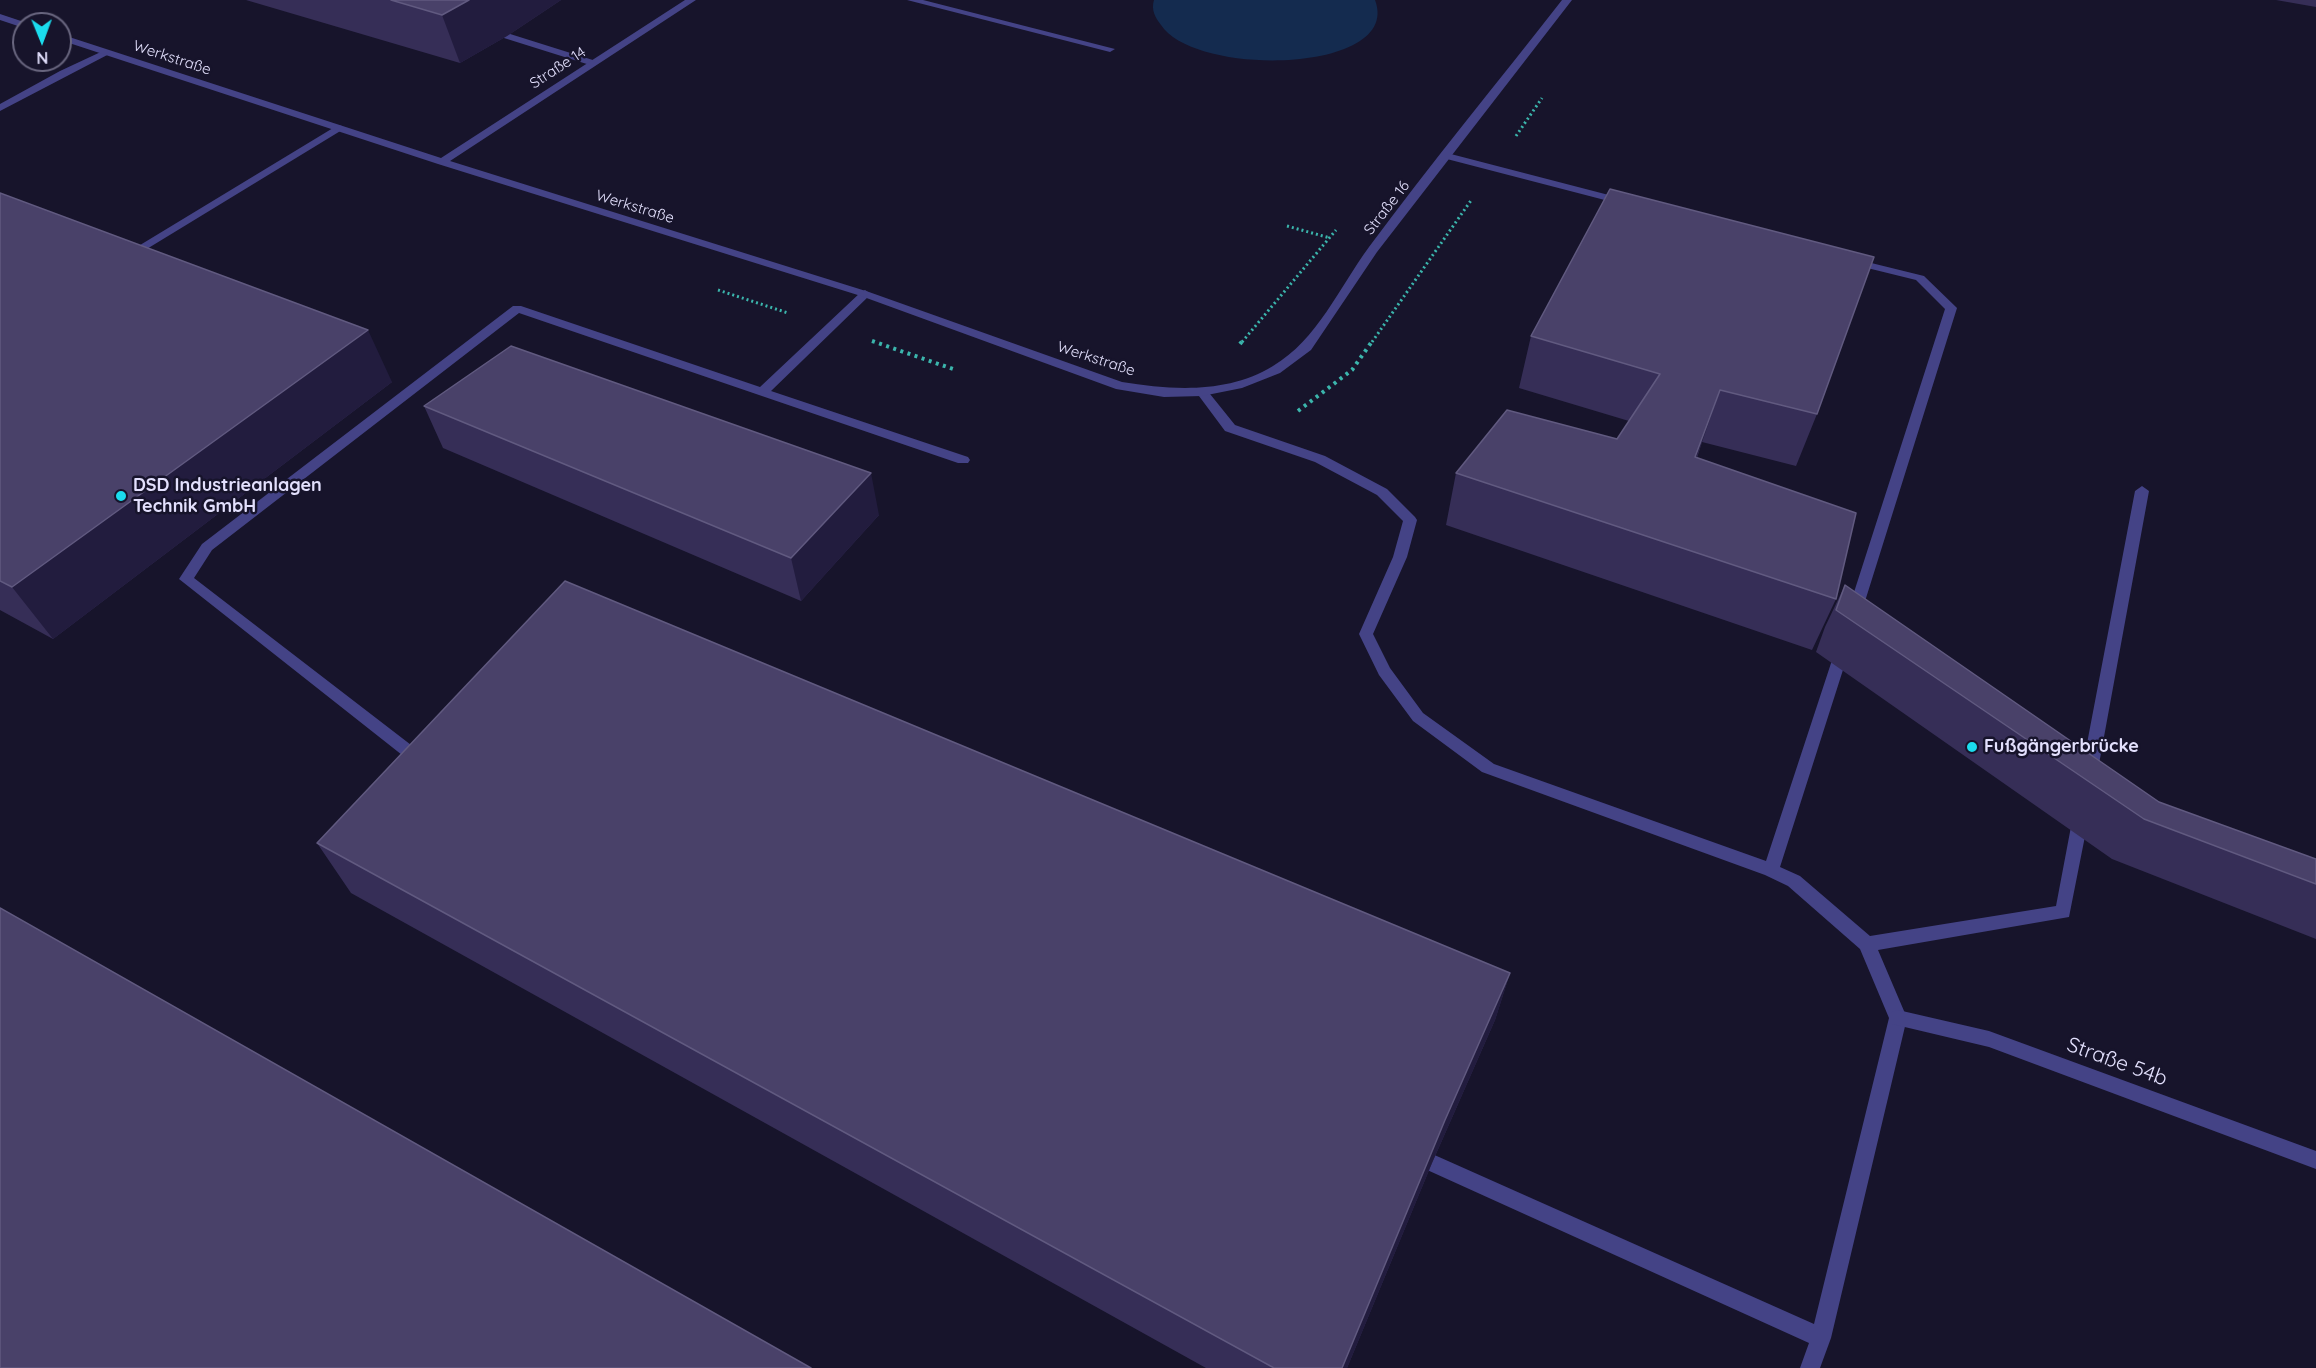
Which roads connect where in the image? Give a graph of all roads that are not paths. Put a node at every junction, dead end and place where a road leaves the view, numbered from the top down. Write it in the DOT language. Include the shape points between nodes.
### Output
graph roads {
  1 [pos="691,0"];
  2 [pos="912,0"];
  3 [pos="1567,0"];
  4 [pos="507,36"];
  5 [pos="72,41"];
  6 [pos="1110,49"];
  7 [pos="108,52"];
  8 [pos="593,63"];
  9 [pos="0,108"];
  10 [pos="338,128"];
  11 [pos="1447,156"];
  12 [pos="442,162"];
  13 [pos="1632,204"];
  14 [pos="1839,258"];
  15 [pos="122,259"];
  16 [pos="865,294"];
  17 [pos="762,392"];
  18 [pos="1202,392"];
  19 [pos="963,460"];
  20 [pos="2142,492"];
  21 [pos="431,769"];
  22 [pos="1771,870"];
  23 [pos="1867,944"];
  24 [pos="1898,1018"];
  25 [pos="2316,1160"];
  26 [pos="1432,1163"];
  27 [pos="1821,1338"];
  28 [pos="1810,1368"];
  1 -- 8 [label="street, Straße 14"];
  2 -- 6 [label="street"];
  3 -- 11 [label="street, Straße 16"];
  4 -- 8 [label="street"];
  5 -- 7 [label="street, Werkstraße"];
  7 -- 9 [label="street"];
  7 -- 10 [label="street, Werkstraße"];
  8 -- 12 [label="street, Straße 14"];
  10 -- 12 [label="street, Werkstraße"];
  10 -- 15 [label="street"];
  11 -- 13 [label="street"];
  11 -- 18 [label="street, Straße 16" via="1373,250 1307,347 1276,370 1238,385"];
  12 -- 16 [label="street, Werkstraße"];
  14 -- 22 [label="street" via="1920,278 1951,309"];
  16 -- 17 [label="street"];
  16 -- 18 [label="street, Werkstraße" via="1120,386 1164,393"];
  17 -- 19 [label="street"];
  17 -- 21 [label="street" via="517,309 207,547 186,579"];
  18 -- 22 [label="street" via="1230,428 1320,459 1382,492 1410,520 1400,557 1366,634 1384,671 1418,717 1488,768"];
  20 -- 23 [label="street" via="2063,912"];
  22 -- 23 [label="street" via="1794,881"];
  23 -- 24 [label="street"];
  24 -- 25 [label="street, Straße 54b" via="1989,1039"];
  24 -- 27 [label="street"];
  26 -- 27 [label="street"];
  27 -- 28 [label="street"];
}
